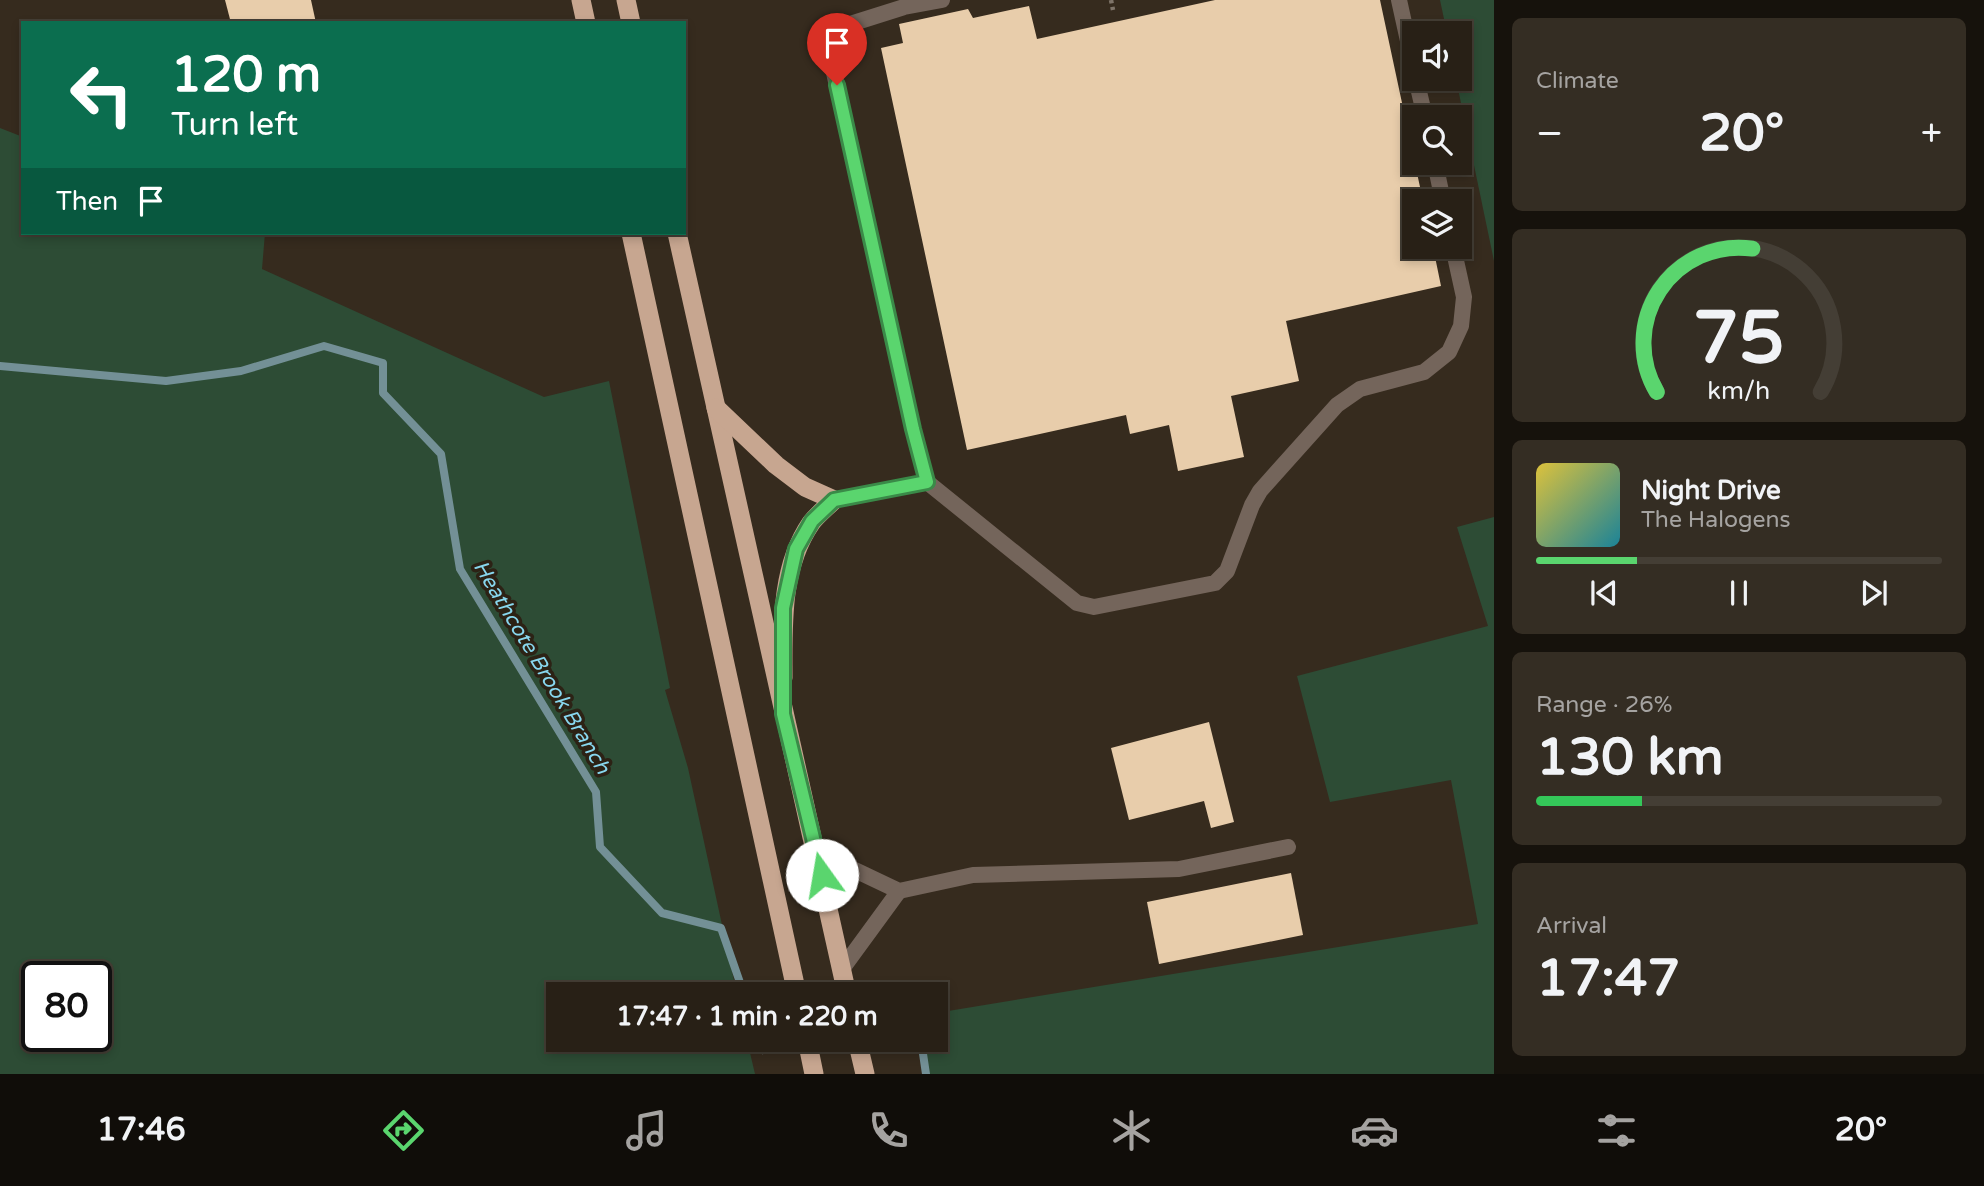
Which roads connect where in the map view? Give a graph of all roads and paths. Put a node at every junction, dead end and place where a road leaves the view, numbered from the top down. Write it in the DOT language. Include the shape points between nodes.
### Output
graph roads {
  1 [pos="581,0"];
  2 [pos="626,0"];
  3 [pos="942,0"];
  4 [pos="1111,0"];
  5 [pos="1399,0"];
  6 [pos="1113,10"];
  7 [pos="586,21"];
  8 [pos="631,21"];
  9 [pos="1404,21"];
  10 [pos="631,235"];
  11 [pos="677,235"];
  12 [pos="1456,259"];
  13 [pos="716,408"];
  14 [pos="927,482"];
  15 [pos="834,500"];
  16 [pos="783,714"];
  17 [pos="1289,847"];
  18 [pos="817,852"];
  19 [pos="899,891"];
  20 [pos="842,969"];
  21 [pos="794,982"];
  22 [pos="845,982"];
  23 [pos="805,1052"];
  24 [pos="808,1052"];
  25 [pos="860,1052"];
  26 [pos="804,1074"];
  27 [pos="814,1074"];
  28 [pos="865,1074"];
  1 -- 7 [label="highway"];
  2 -- 8 [label="highway"];
  3 -- 14 [label="lane" via="825,32"];
  4 -- 6 [label="path"];
  5 -- 9 [label="lane"];
  10 -- 21 [label="highway"];
  11 -- 13 [label="highway"];
  12 -- 14 [label="lane" via="1464,297 1461,326 1448,352 1424,372 1360,389 1336,405 1260,491 1227,571 1215,583 1094,607 1077,603"];
  13 -- 15 [label="highway" via="776,465"];
  13 -- 16 [label="highway"];
  14 -- 15 [label="lane"];
  15 -- 16 [label="highway" via="812,521 796,549 783,608"];
  16 -- 18 [label="highway"];
  17 -- 19 [label="lane" via="1179,869 973,875"];
  18 -- 19 [label="lane"];
  18 -- 20 [label="highway"];
  19 -- 20 [label="lane"];
  20 -- 22 [label="highway"];
  23 -- 26 [label="highway"];
  24 -- 27 [label="highway"];
  25 -- 28 [label="highway"];
}
